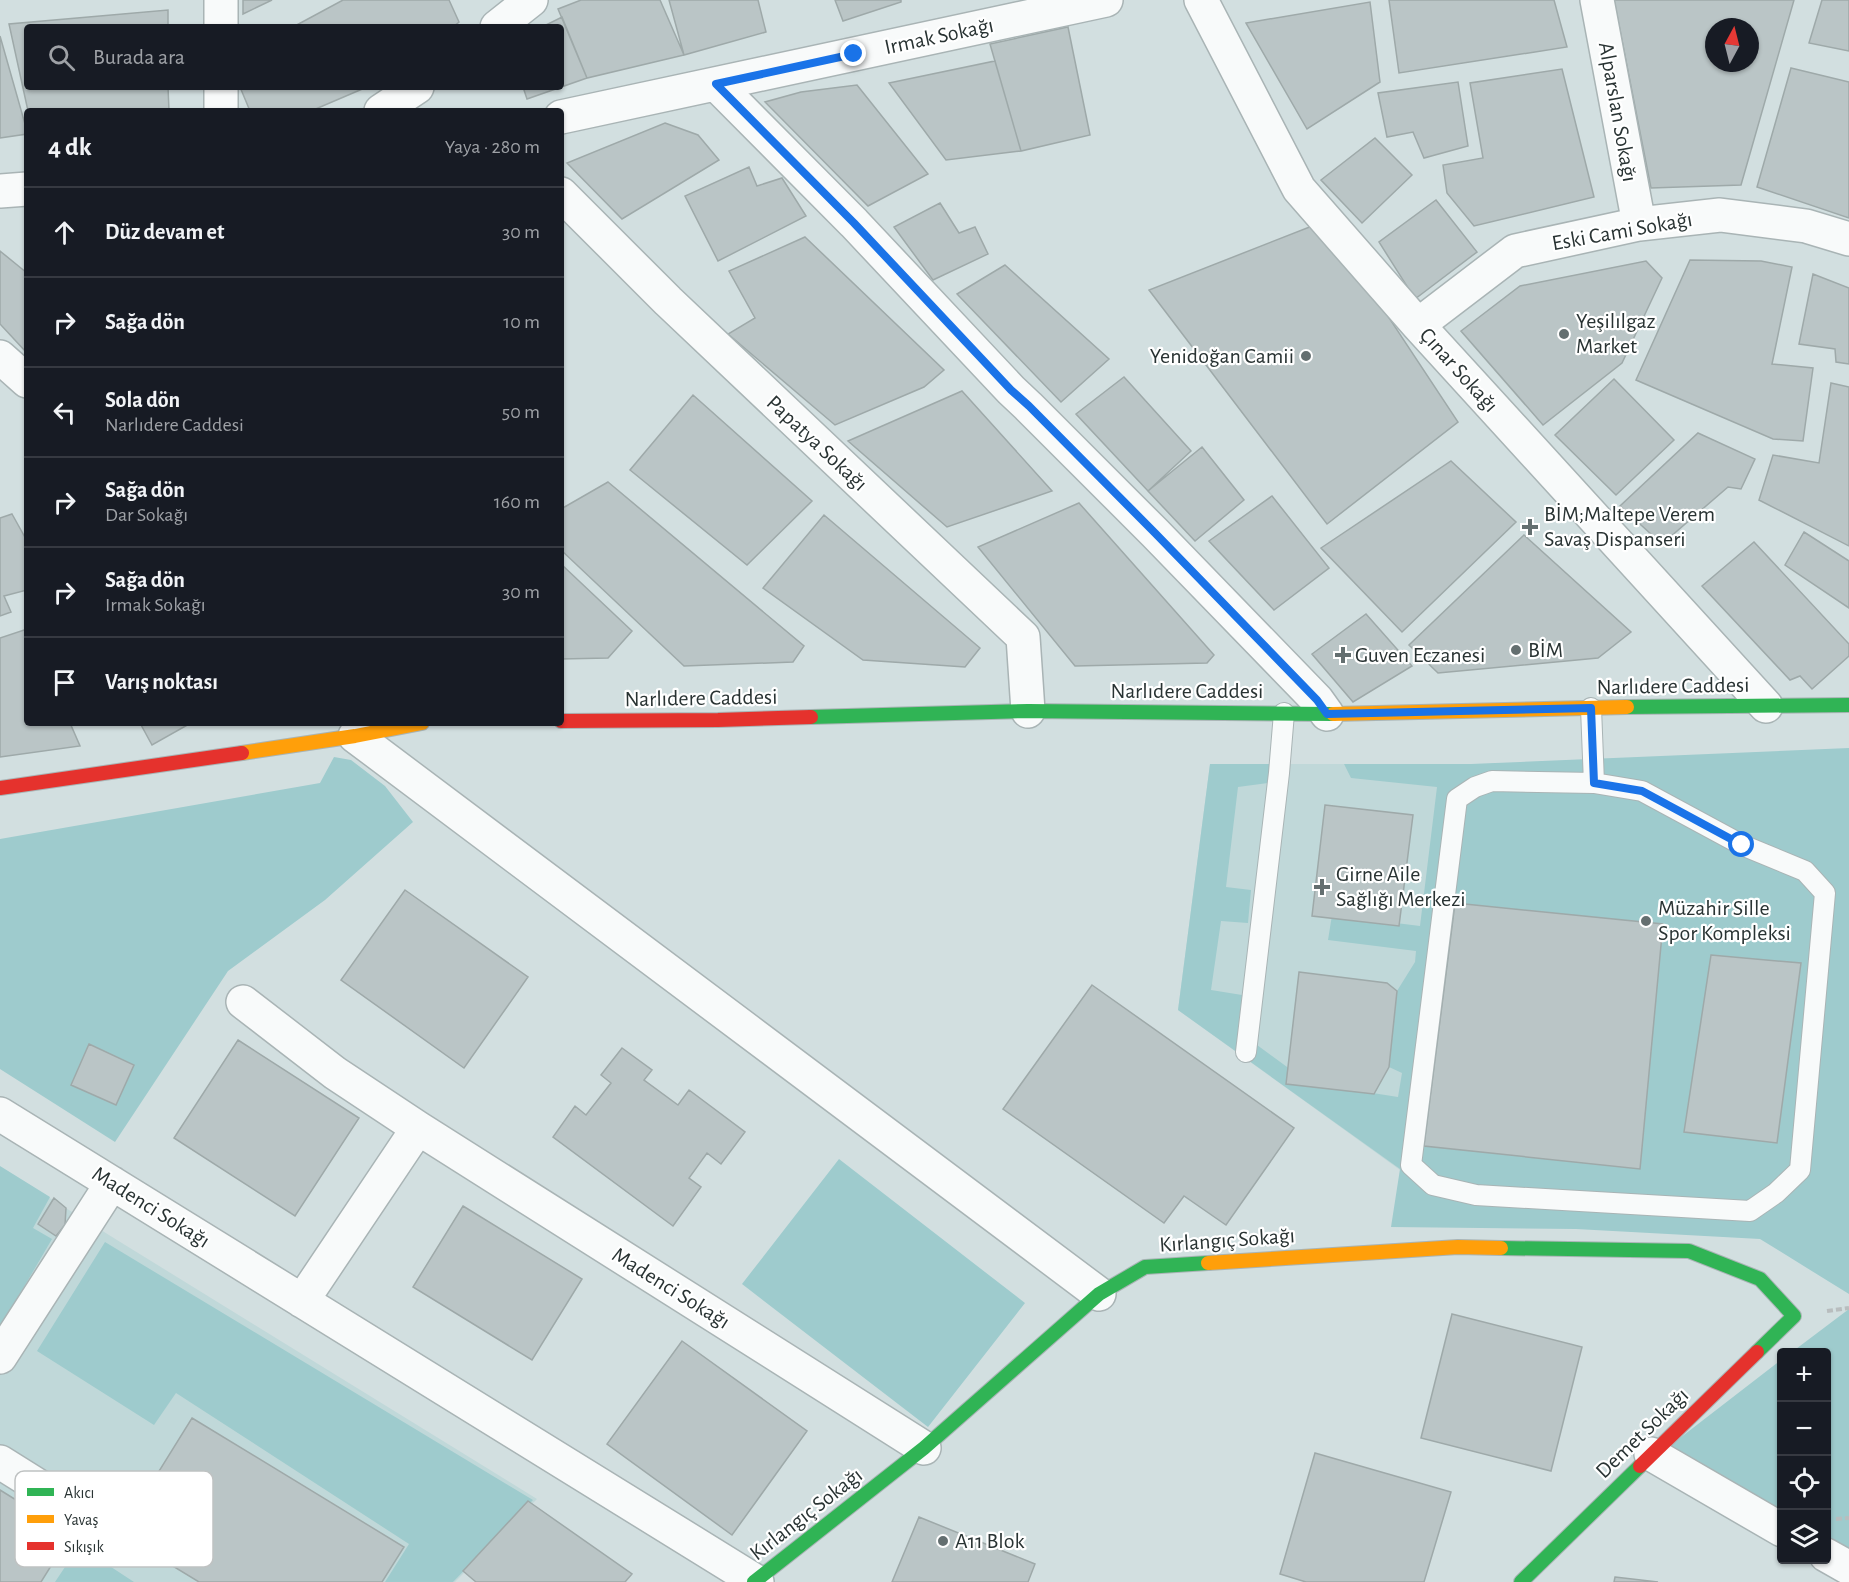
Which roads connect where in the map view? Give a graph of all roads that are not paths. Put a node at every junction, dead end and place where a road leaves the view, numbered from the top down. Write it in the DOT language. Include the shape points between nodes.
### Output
graph roads {
  1 [pos="221,0"];
  2 [pos="531,0"];
  3 [pos="1106,0"];
  4 [pos="1201,0"];
  5 [pos="1597,0"];
  6 [pos="499,16"];
  7 [pos="221,24"];
  8 [pos="716,84"];
  9 [pos="221,90"];
  10 [pos="412,90"];
  11 [pos="221,108"];
  12 [pos="386,108"];
  13 [pos="564,116"];
  14 [pos="24,189"];
  15 [pos="0,191"];
  16 [pos="564,197"];
  17 [pos="1639,224"];
  18 [pos="1849,239"];
  19 [pos="1418,325"];
  20 [pos="0,357"];
  21 [pos="24,378"];
  22 [pos="1849,705"];
  23 [pos="1766,706"];
  24 [pos="1591,708"];
  25 [pos="1028,711"];
  26 [pos="1284,713"];
  27 [pos="1327,714"];
  28 [pos="564,721"];
  29 [pos="407,726"];
  30 [pos="355,736"];
  31 [pos="1594,783"];
  32 [pos="0,788"];
  33 [pos="243,1002"];
  34 [pos="1246,1052"];
  35 [pos="0,1114"];
  36 [pos="417,1128"];
  37 [pos="112,1183"];
  38 [pos="1099,1294"];
  39 [pos="302,1302"];
  40 [pos="1794,1316"];
  41 [pos="0,1358"];
  42 [pos="924,1448"];
  43 [pos="1651,1454"];
  44 [pos="0,1462"];
  45 [pos="15,1471"];
  46 [pos="1777,1527"];
  47 [pos="1831,1557"];
  48 [pos="1849,1568"];
  49 [pos="756,1582"];
  50 [pos="1521,1582"];
  1 -- 7 [label="street"];
  2 -- 6 [label="street"];
  3 -- 8 [label="street, Irmak Sokağı"];
  4 -- 19 [label="street, Çınar Sokağı" via="1299,189"];
  5 -- 17 [label="street, Alparslan Sokağı"];
  8 -- 13 [label="street, Irmak Sokağı"];
  8 -- 27 [label="street"];
  9 -- 11 [label="street"];
  10 -- 12 [label="street"];
  14 -- 15 [label="street"];
  16 -- 25 [label="street, Papatya Sokağı" via="676,309 1023,637"];
  17 -- 18 [label="street, Eski Cami Sokağı" via="1720,215 1806,226"];
  17 -- 19 [label="street, Eski Cami Sokağı" via="1515,251"];
  19 -- 23 [label="street, Çınar Sokağı"];
  20 -- 21 [label="street"];
  22 -- 23 [label="street, Narlıdere Caddesi"];
  23 -- 24 [label="street, Narlıdere Caddesi"];
  24 -- 27 [label="street, Narlıdere Caddesi"];
  24 -- 31 [label="lane"];
  25 -- 26 [label="street, Narlıdere Caddesi"];
  25 -- 28 [label="street, Narlıdere Caddesi"];
  26 -- 27 [label="street, Narlıdere Caddesi"];
  26 -- 34 [label="lane"];
  29 -- 30 [label="street"];
  30 -- 32 [label="street"];
  30 -- 38 [label="street"];
  31 -- 31 [label="lane" via="1492,781 1457,799 1411,1165 1433,1185 1476,1195 1750,1211 1800,1170 1825,893 1806,871 1742,845 1642,791"];
  33 -- 36 [label="street, Madenci Sokağı"];
  35 -- 37 [label="street, Madenci Sokağı"];
  36 -- 39 [label="street"];
  36 -- 42 [label="street, Madenci Sokağı"];
  37 -- 39 [label="street, Madenci Sokağı"];
  37 -- 41 [label="street"];
  38 -- 40 [label="street, Kırlangıç Sokağı" via="1144,1267 1458,1247 1689,1251 1760,1279"];
  38 -- 42 [label="street, Kırlangıç Sokağı"];
  39 -- 49 [label="street, Madenci Sokağı"];
  40 -- 43 [label="street, Demet Sokağı"];
  42 -- 49 [label="street, Kırlangıç Sokağı"];
  43 -- 46 [label="street"];
  43 -- 50 [label="street, Demet Sokağı"];
  44 -- 45 [label="street"];
  47 -- 48 [label="street"];
}
